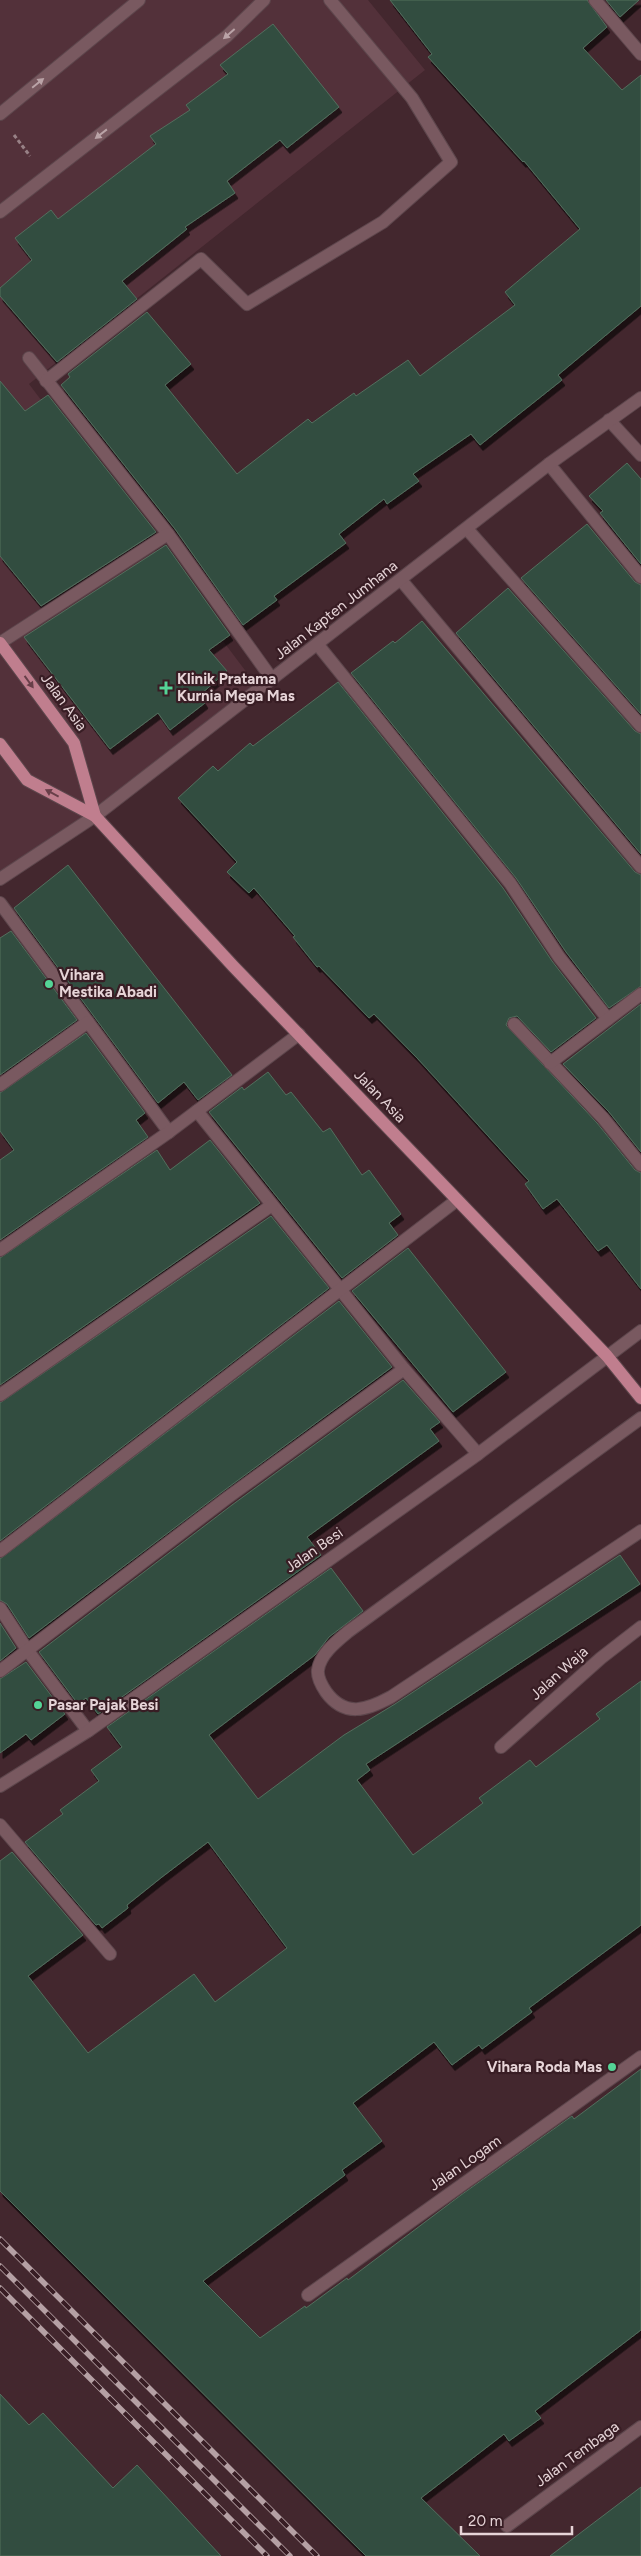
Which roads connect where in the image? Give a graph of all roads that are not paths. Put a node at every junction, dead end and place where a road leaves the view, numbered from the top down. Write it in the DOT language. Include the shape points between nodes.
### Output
graph roads {
  1 [pos="139,0"];
  2 [pos="264,0"];
  3 [pos="330,0"];
  4 [pos="595,0"];
  5 [pos="641,54"];
  6 [pos="0,114"];
  7 [pos="0,212"];
  8 [pos="29,358"];
  9 [pos="46,381"];
  10 [pos="641,398"];
  11 [pos="610,420"];
  12 [pos="641,455"];
  13 [pos="549,464"];
  14 [pos="467,529"];
  15 [pos="168,534"];
  16 [pos="641,577"];
  17 [pos="401,580"];
  18 [pos="0,643"];
  19 [pos="318,645"];
  20 [pos="272,679"];
  21 [pos="641,726"];
  22 [pos="0,744"];
  23 [pos="95,816"];
  24 [pos="641,867"];
  25 [pos="0,879"];
  26 [pos="0,903"];
  27 [pos="641,994"];
  28 [pos="608,1019"];
  29 [pos="88,1022"];
  30 [pos="514,1024"];
  31 [pos="299,1034"];
  32 [pos="550,1063"];
  33 [pos="0,1085"];
  34 [pos="197,1111"];
  35 [pos="169,1132"];
  36 [pos="641,1165"];
  37 [pos="457,1200"];
  38 [pos="272,1204"];
  39 [pos="0,1250"];
  40 [pos="340,1291"];
  41 [pos="641,1331"];
  42 [pos="607,1356"];
  43 [pos="404,1369"];
  44 [pos="0,1395"];
  45 [pos="641,1398"];
  46 [pos="641,1418"];
  47 [pos="478,1454"];
  48 [pos="641,1531"];
  49 [pos="0,1551"];
  50 [pos="0,1608"];
  51 [pos="641,1627"];
  52 [pos="28,1651"];
  53 [pos="0,1671"];
  54 [pos="88,1731"];
  55 [pos="501,1746"];
  56 [pos="0,1786"];
  57 [pos="0,1824"];
  58 [pos="110,1954"];
  59 [pos="641,2057"];
  60 [pos="308,2295"];
  61 [pos="641,2427"];
  62 [pos="507,2526"];
  6 -- 1 [label="street, one-way"];
  2 -- 7 [label="street, one-way" via="227,36"];
  3 -- 9 [label="street" via="412,98 451,162 384,222 247,304 201,259"];
  4 -- 5 [label="street"];
  8 -- 9 [label="street"];
  9 -- 15 [label="street"];
  10 -- 11 [label="street, Jalan Kapten Jumhana"];
  11 -- 12 [label="street"];
  11 -- 13 [label="street, Jalan Kapten Jumhana"];
  13 -- 14 [label="street, Jalan Kapten Jumhana"];
  13 -- 16 [label="street"];
  14 -- 17 [label="street, Jalan Kapten Jumhana"];
  14 -- 21 [label="street"];
  15 -- 18 [label="street"];
  15 -- 20 [label="street"];
  17 -- 19 [label="street, Jalan Kapten Jumhana"];
  17 -- 24 [label="street"];
  18 -- 23 [label="main road, Jalan Asia, one-way" via="74,744"];
  19 -- 20 [label="street, Jalan Kapten Jumhana"];
  19 -- 28 [label="street" via="510,882 559,957"];
  20 -- 23 [label="street, Jalan Kapten Jumhana"];
  23 -- 22 [label="main road, Jalan Asia, one-way" via="27,780"];
  23 -- 25 [label="street, Jalan Kapten Jumhana"];
  23 -- 31 [label="main road, Jalan Asia"];
  26 -- 29 [label="street"];
  27 -- 28 [label="street"];
  28 -- 32 [label="street"];
  29 -- 33 [label="street"];
  29 -- 35 [label="street"];
  30 -- 32 [label="street"];
  31 -- 34 [label="street"];
  31 -- 37 [label="main road, Jalan Asia"];
  32 -- 36 [label="street" via="603,1118"];
  34 -- 35 [label="street"];
  34 -- 38 [label="street"];
  35 -- 39 [label="street"];
  37 -- 40 [label="street"];
  37 -- 42 [label="main road, Jalan Asia"];
  38 -- 40 [label="street"];
  38 -- 44 [label="street"];
  40 -- 43 [label="street"];
  40 -- 49 [label="street"];
  41 -- 42 [label="street, Jalan Besi"];
  42 -- 45 [label="main road, Jalan Asia"];
  42 -- 47 [label="street, Jalan Besi"];
  43 -- 47 [label="street"];
  43 -- 52 [label="street" via="226,1498"];
  46 -- 48 [label="street" via="349,1631 322,1658 317,1671 321,1685 332,1700 343,1707 358,1710 372,1707"];
  47 -- 54 [label="street, Jalan Besi"];
  50 -- 52 [label="street"];
  51 -- 55 [label="street, Jalan Waja"];
  52 -- 53 [label="street"];
  52 -- 54 [label="street"];
  54 -- 56 [label="street, Jalan Besi"];
  57 -- 58 [label="street"];
  59 -- 60 [label="street, Jalan Logam"];
  61 -- 62 [label="street, Jalan Tembaga"];
}
